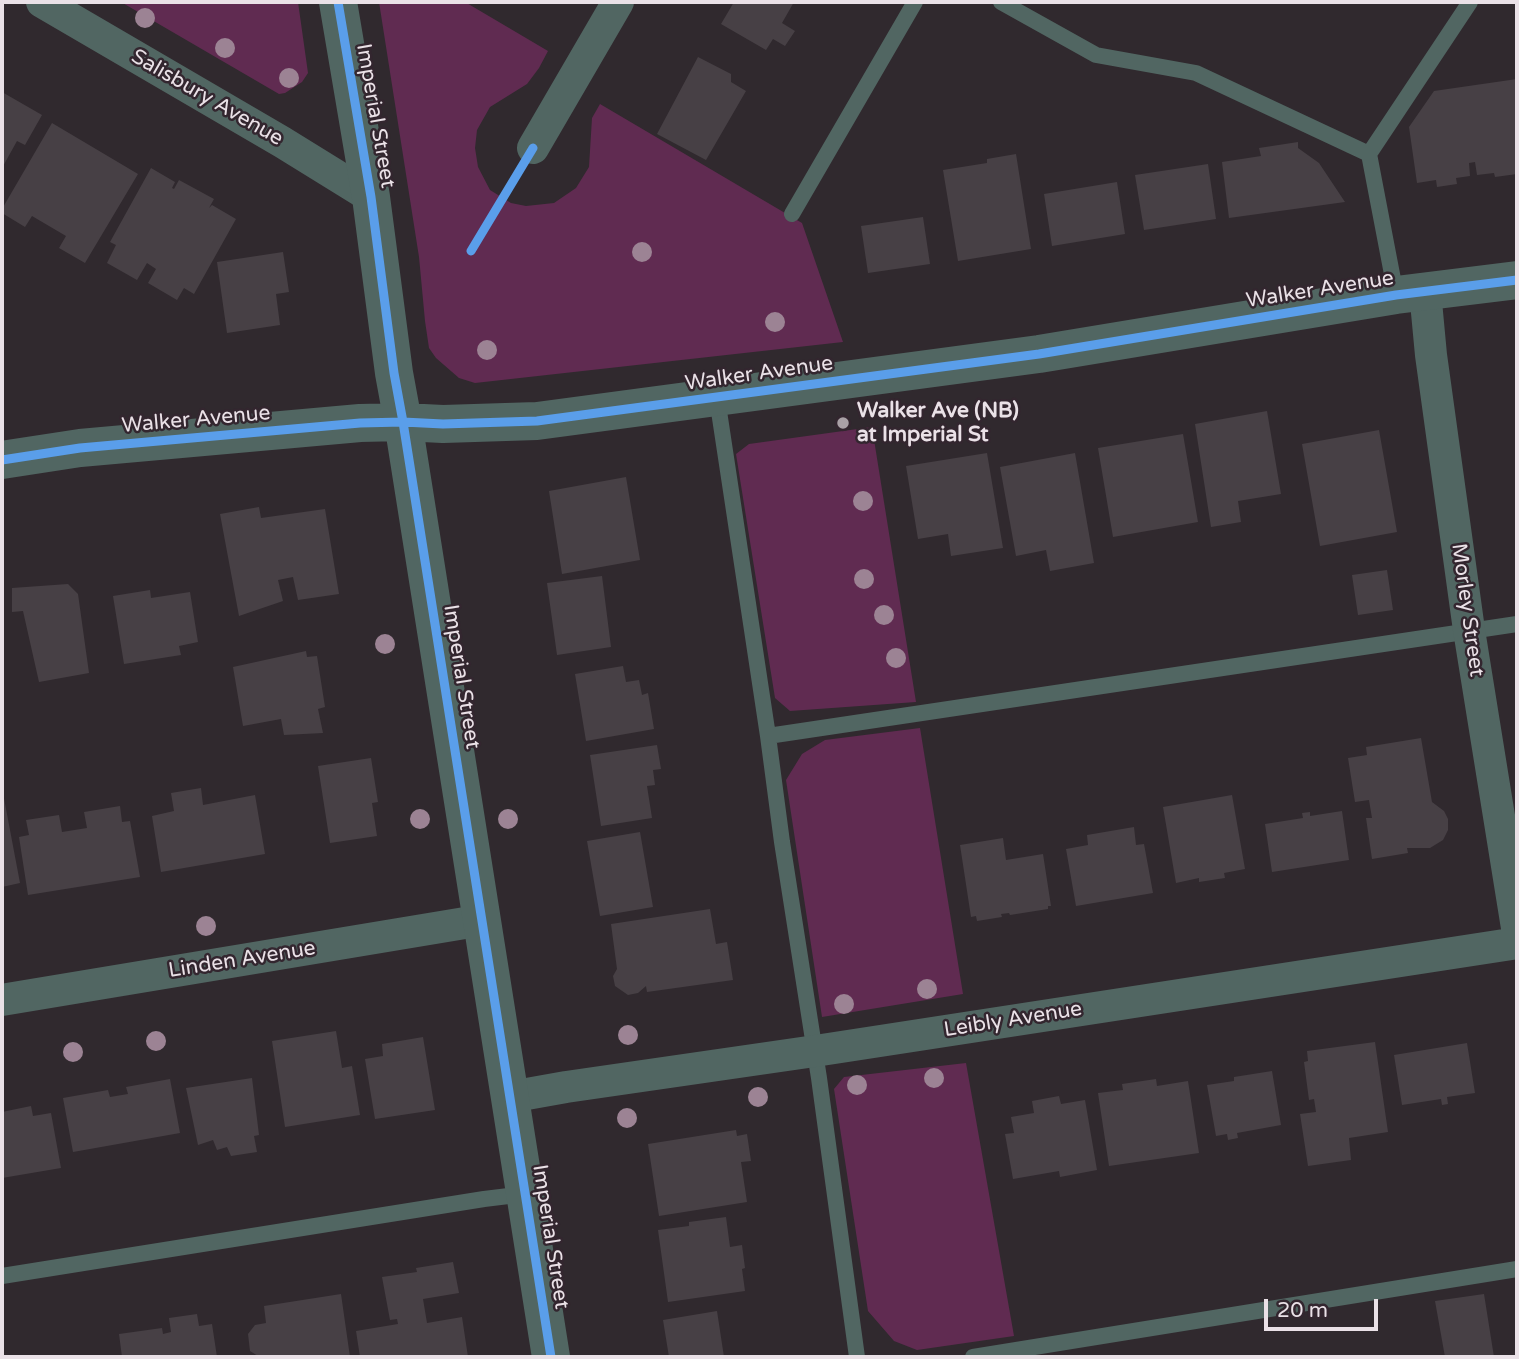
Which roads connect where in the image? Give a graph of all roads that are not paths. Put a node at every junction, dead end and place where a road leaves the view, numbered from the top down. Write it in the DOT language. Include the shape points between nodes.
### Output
graph roads {
  1 [pos="42,2"];
  2 [pos="338,2"];
  3 [pos="618,2"];
  4 [pos="915,2"];
  5 [pos="1001,2"];
  6 [pos="1470,2"];
  7 [pos="533,148"];
  8 [pos="1369,154"];
  9 [pos="371,197"];
  10 [pos="792,214"];
  11 [pos="1517,280"];
  12 [pos="1410,293"];
  13 [pos="717,398"];
  14 [pos="403,422"];
  15 [pos="2,460"];
  16 [pos="1517,624"];
  17 [pos="1469,630"];
  18 [pos="768,736"];
  19 [pos="482,920"];
  20 [pos="1517,928"];
  21 [pos="1517,943"];
  22 [pos="2,1000"];
  23 [pos="815,1051"];
  24 [pos="510,1097"];
  25 [pos="525,1194"];
  26 [pos="1517,1269"];
  27 [pos="2,1276"];
  28 [pos="551,1357"];
  29 [pos="857,1357"];
  30 [pos="973,1357"];
  1 -- 9 [label="street, Salisbury Avenue"];
  2 -- 9 [label="street, Imperial Street"];
  3 -- 7 [label="street"];
  4 -- 10 [label="lane"];
  5 -- 8 [label="lane" via="1096,55 1196,73"];
  6 -- 8 [label="lane"];
  8 -- 12 [label="lane"];
  9 -- 14 [label="street, Imperial Street"];
  11 -- 12 [label="street, Walker Avenue"];
  12 -- 13 [label="street, Walker Avenue" via="1039,354"];
  12 -- 17 [label="street, Morley Street" via="1431,355"];
  13 -- 14 [label="street, Walker Avenue" via="537,421"];
  13 -- 18 [label="lane"];
  14 -- 15 [label="street, Walker Avenue" via="80,448"];
  14 -- 19 [label="street, Imperial Street"];
  16 -- 17 [label="lane"];
  17 -- 18 [label="lane"];
  17 -- 20 [label="street, Morley Street"];
  18 -- 23 [label="lane"];
  19 -- 22 [label="street, Linden Avenue"];
  19 -- 24 [label="street, Imperial Street"];
  21 -- 23 [label="street, Leibly Avenue"];
  23 -- 24 [label="street, Leibly Avenue"];
  23 -- 29 [label="lane"];
  24 -- 25 [label="street, Imperial Street"];
  25 -- 27 [label="lane"];
  25 -- 28 [label="street, Imperial Street"];
  26 -- 30 [label="lane"];
}
